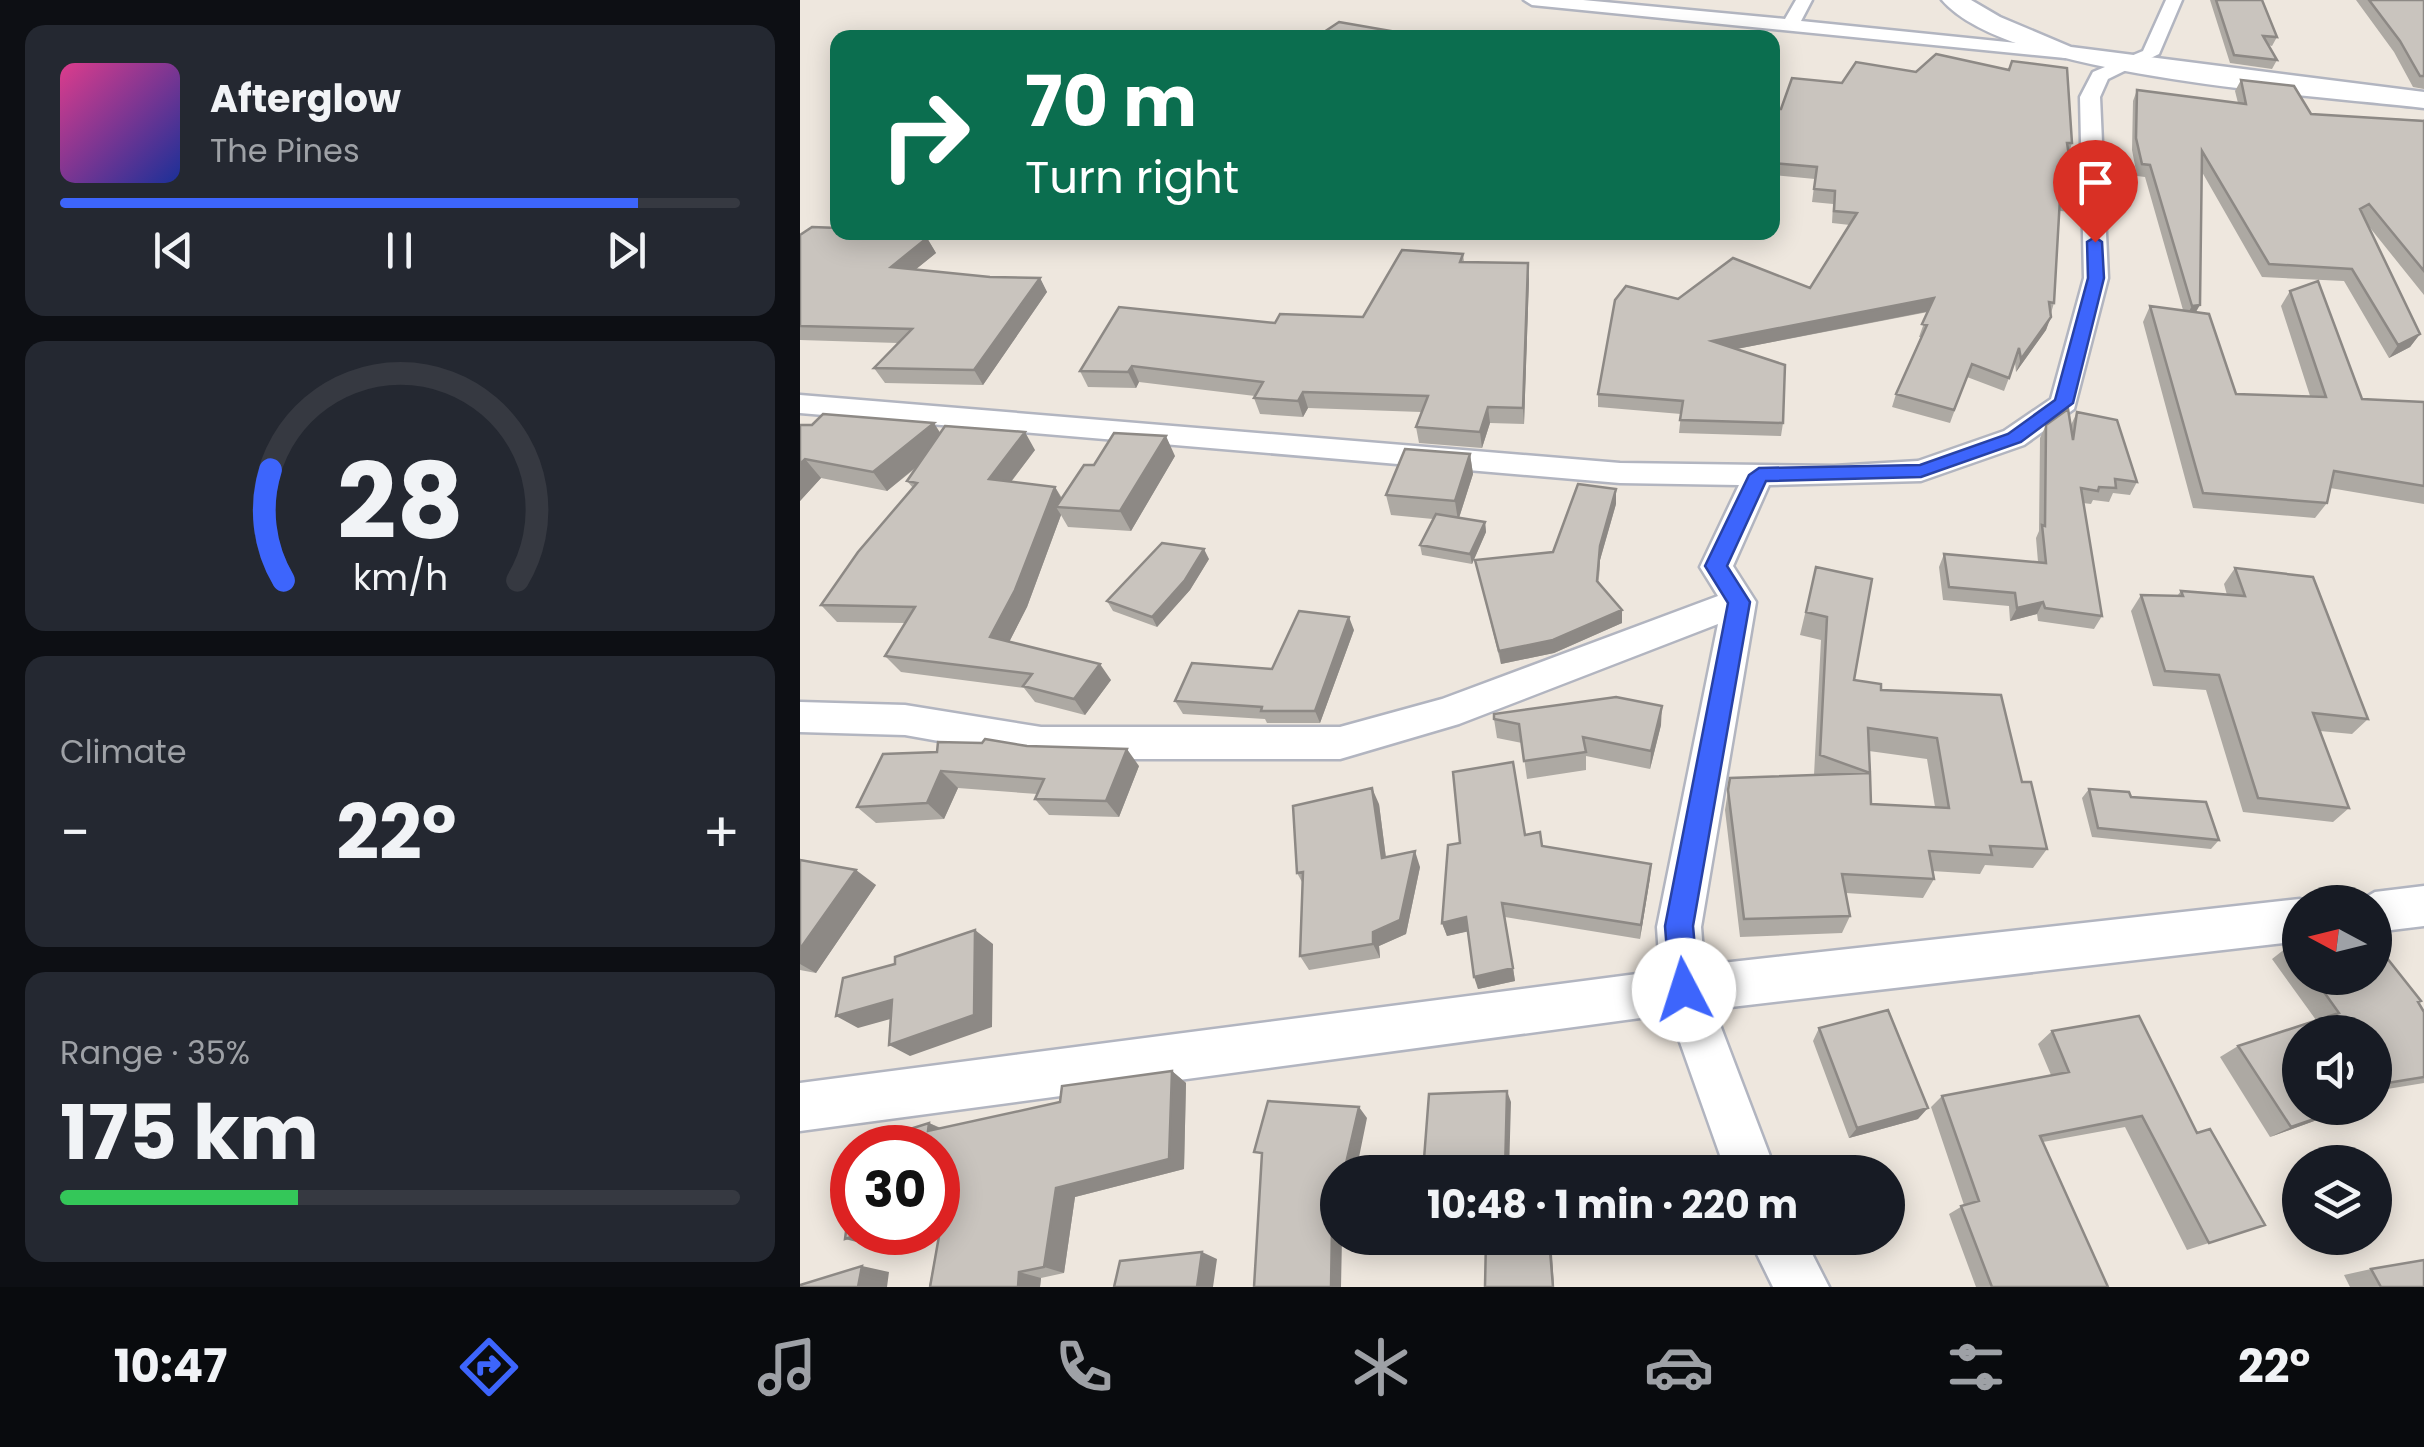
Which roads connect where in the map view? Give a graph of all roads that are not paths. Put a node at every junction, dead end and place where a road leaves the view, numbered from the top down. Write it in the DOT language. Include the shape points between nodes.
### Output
graph roads {
  1 [pos="1532,0"];
  2 [pos="1804,0"];
  3 [pos="1954,0"];
  4 [pos="2174,0"];
  5 [pos="1790,25"];
  6 [pos="2065,53"];
  7 [pos="2124,64"];
  8 [pos="2424,100"];
  9 [pos="800,404"];
  10 [pos="1759,475"];
  11 [pos="1740,602"];
  12 [pos="800,716"];
  13 [pos="2424,906"];
  14 [pos="2392,910"];
  15 [pos="2282,922"];
  16 [pos="1684,990"];
  17 [pos="800,1107"];
  18 [pos="1745,1155"];
  19 [pos="1784,1255"];
  20 [pos="1802,1287"];
  1 -- 5 [label="street"];
  2 -- 5 [label="street"];
  3 -- 6 [label="street"];
  4 -- 7 [label="street" via="2150,54"];
  5 -- 6 [label="street"];
  6 -- 7 [label="street"];
  7 -- 8 [label="street"];
  7 -- 10 [label="street" via="2100,76 2090,97 2096,278 2064,403 2014,438 1921,471"];
  9 -- 10 [label="street" via="1620,473"];
  10 -- 11 [label="street" via="1716,566"];
  11 -- 12 [label="street" via="1446,713 1340,743 1041,744 905,720"];
  11 -- 16 [label="street" via="1679,926"];
  13 -- 14 [label="street"];
  15 -- 16 [label="street"];
  16 -- 17 [label="street"];
  16 -- 18 [label="street"];
  19 -- 20 [label="street"];
}
